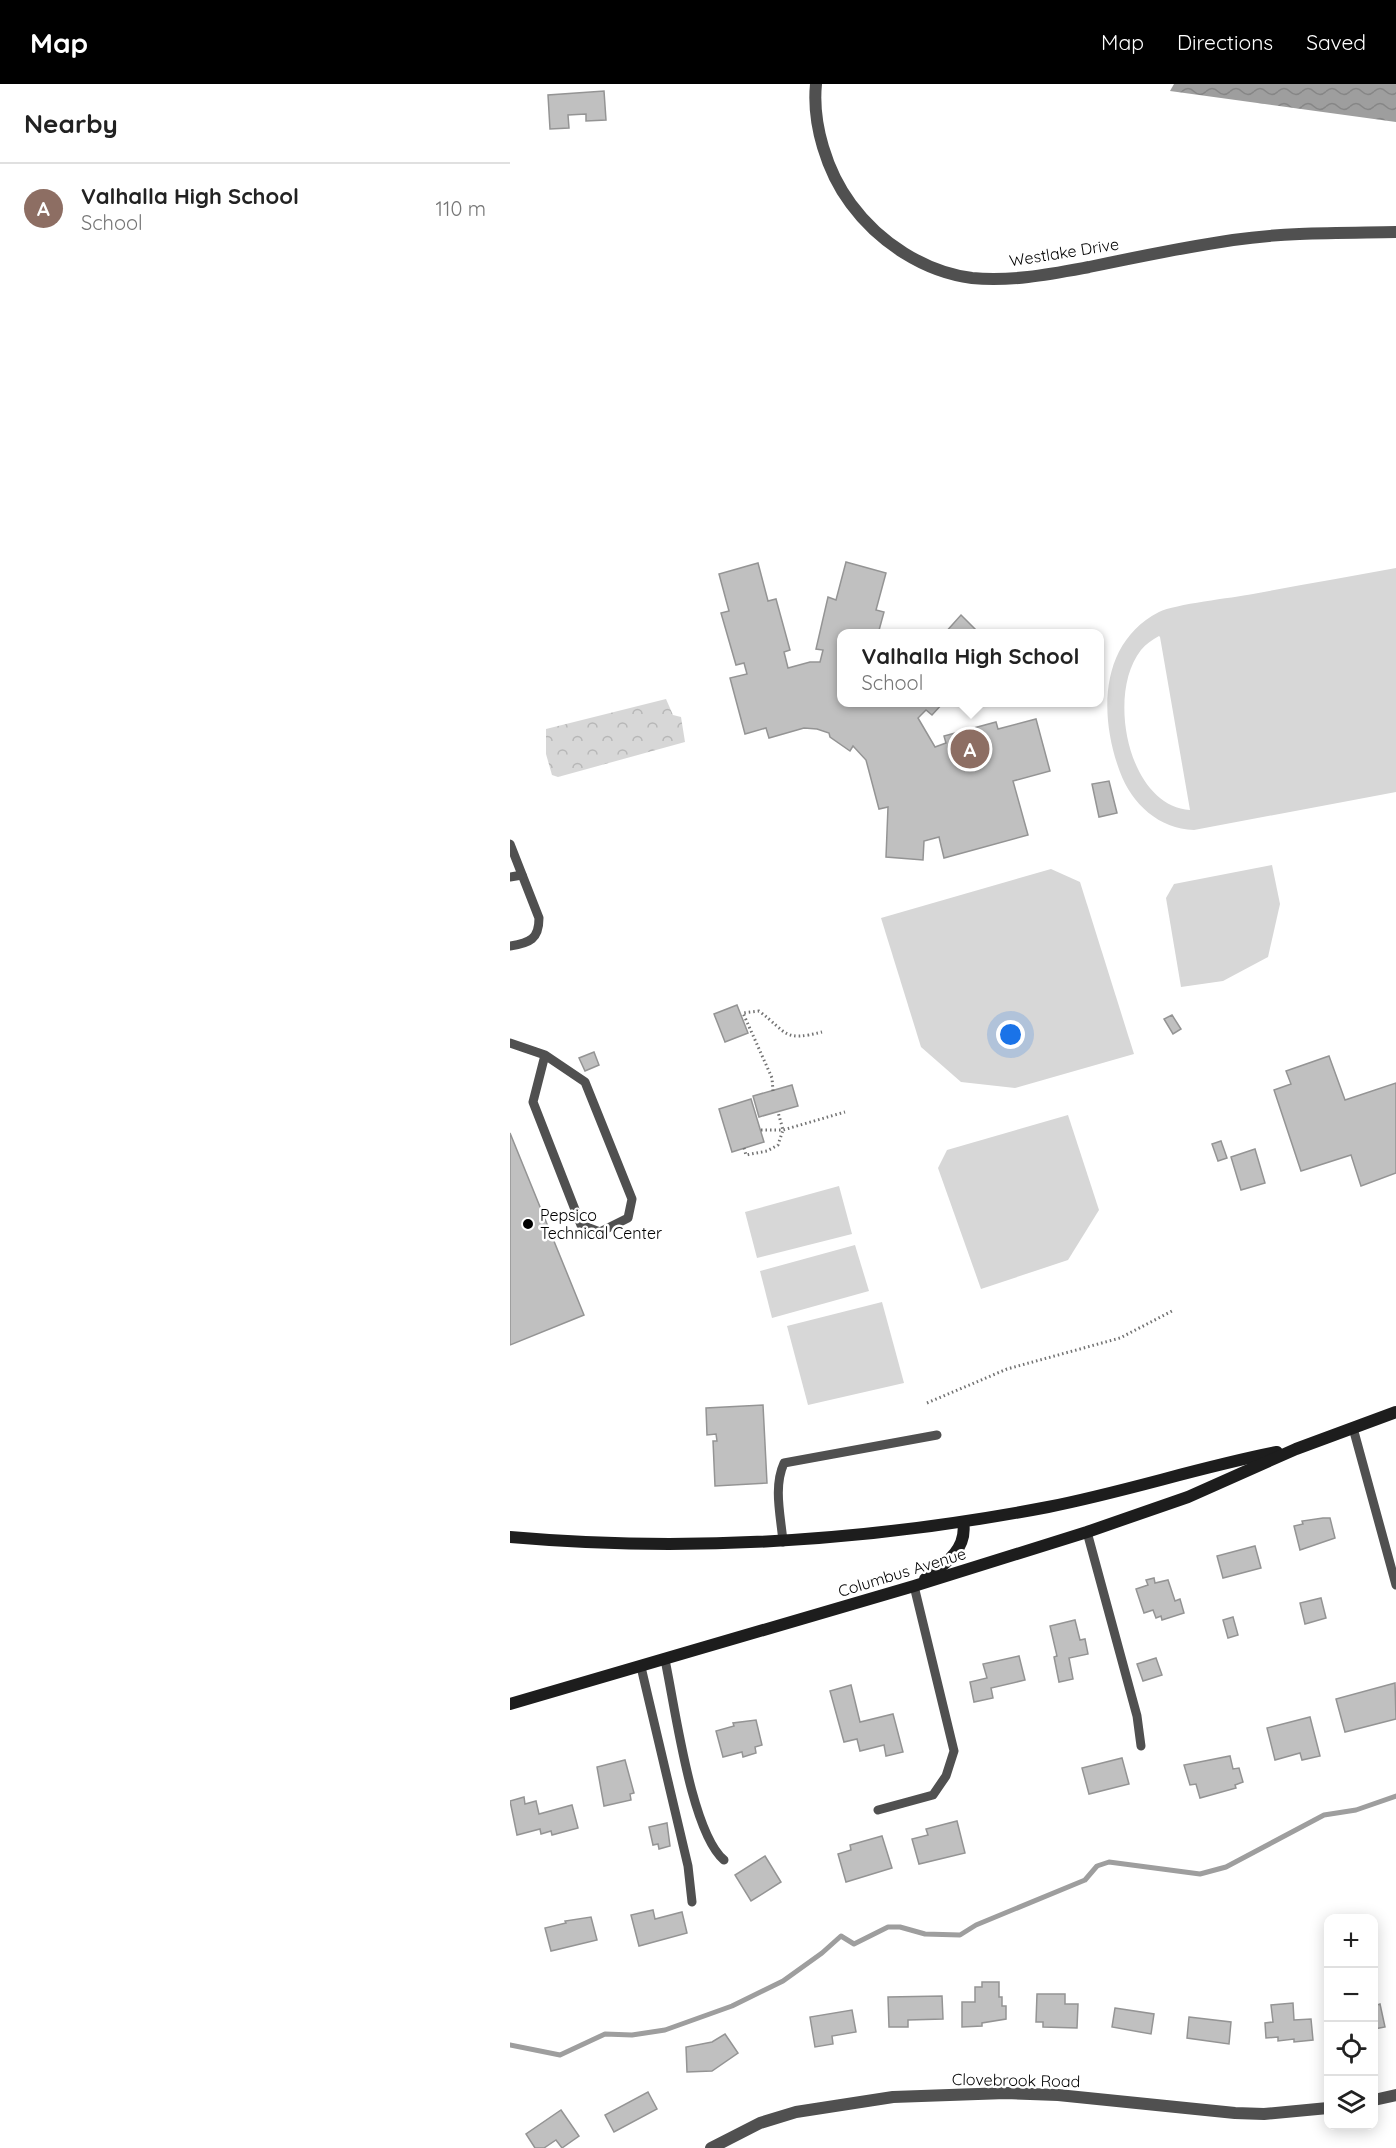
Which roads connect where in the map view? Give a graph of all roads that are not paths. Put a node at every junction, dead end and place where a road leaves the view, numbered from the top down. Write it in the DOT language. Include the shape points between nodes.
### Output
graph roads {
  1 [pos="816,84"];
  2 [pos="1396,232"];
  3 [pos="510,844"];
  4 [pos="522,875"];
  5 [pos="510,877"];
  6 [pos="510,946"];
  7 [pos="510,1043"];
  8 [pos="545,1055"];
  9 [pos="1396,1412"];
  10 [pos="1353,1428"];
  11 [pos="937,1435"];
  12 [pos="1296,1449"];
  13 [pos="963,1522"];
  14 [pos="1087,1532"];
  15 [pos="510,1537"];
  16 [pos="783,1542"];
  17 [pos="1396,1585"];
  18 [pos="914,1586"];
  19 [pos="665,1660"];
  20 [pos="641,1667"];
  21 [pos="510,1704"];
  22 [pos="1141,1746"];
  23 [pos="878,1810"];
  24 [pos="724,1860"];
  25 [pos="692,1902"];
  26 [pos="1396,2095"];
  27 [pos="1378,2099"];
  28 [pos="1324,2108"];
  29 [pos="711,2148"];
  1 -- 2 [label="street, Westlake Drive" via="823,146 845,197 863,220 905,253 971,278 1029,276 1232,240"];
  3 -- 4 [label="lane"];
  4 -- 5 [label="lane"];
  4 -- 6 [label="lane" via="539,918 539,931 526,944"];
  7 -- 8 [label="lane"];
  8 -- 8 [label="lane" via="533,1102 581,1225 600,1232 628,1218 632,1199 585,1082"];
  9 -- 10 [label="street, Columbus Avenue"];
  10 -- 12 [label="street, Columbus Avenue"];
  10 -- 17 [label="lane"];
  11 -- 16 [label="lane" via="784,1463 778,1489"];
  12 -- 13 [label="street, Columbus Avenue" via="1209,1466 1061,1504"];
  12 -- 14 [label="street, Columbus Avenue" via="1197,1494"];
  13 -- 16 [label="street, Columbus Avenue"];
  13 -- 18 [label="street" via="962,1544 940,1568"];
  14 -- 18 [label="street, Columbus Avenue"];
  14 -- 22 [label="lane" via="1137,1716"];
  15 -- 16 [label="street, Columbus Avenue" via="631,1544"];
  18 -- 19 [label="street, Columbus Avenue"];
  18 -- 23 [label="lane" via="954,1751 946,1776 933,1795"];
  19 -- 20 [label="street, Columbus Avenue"];
  19 -- 24 [label="lane" via="700,1820 716,1853"];
  20 -- 21 [label="street, Columbus Avenue"];
  20 -- 25 [label="lane" via="688,1866"];
  26 -- 27 [label="street"];
  28 -- 29 [label="street, Clovebrook Road" via="1264,2114 1058,2095 893,2097 796,2112 760,2123"];
}
